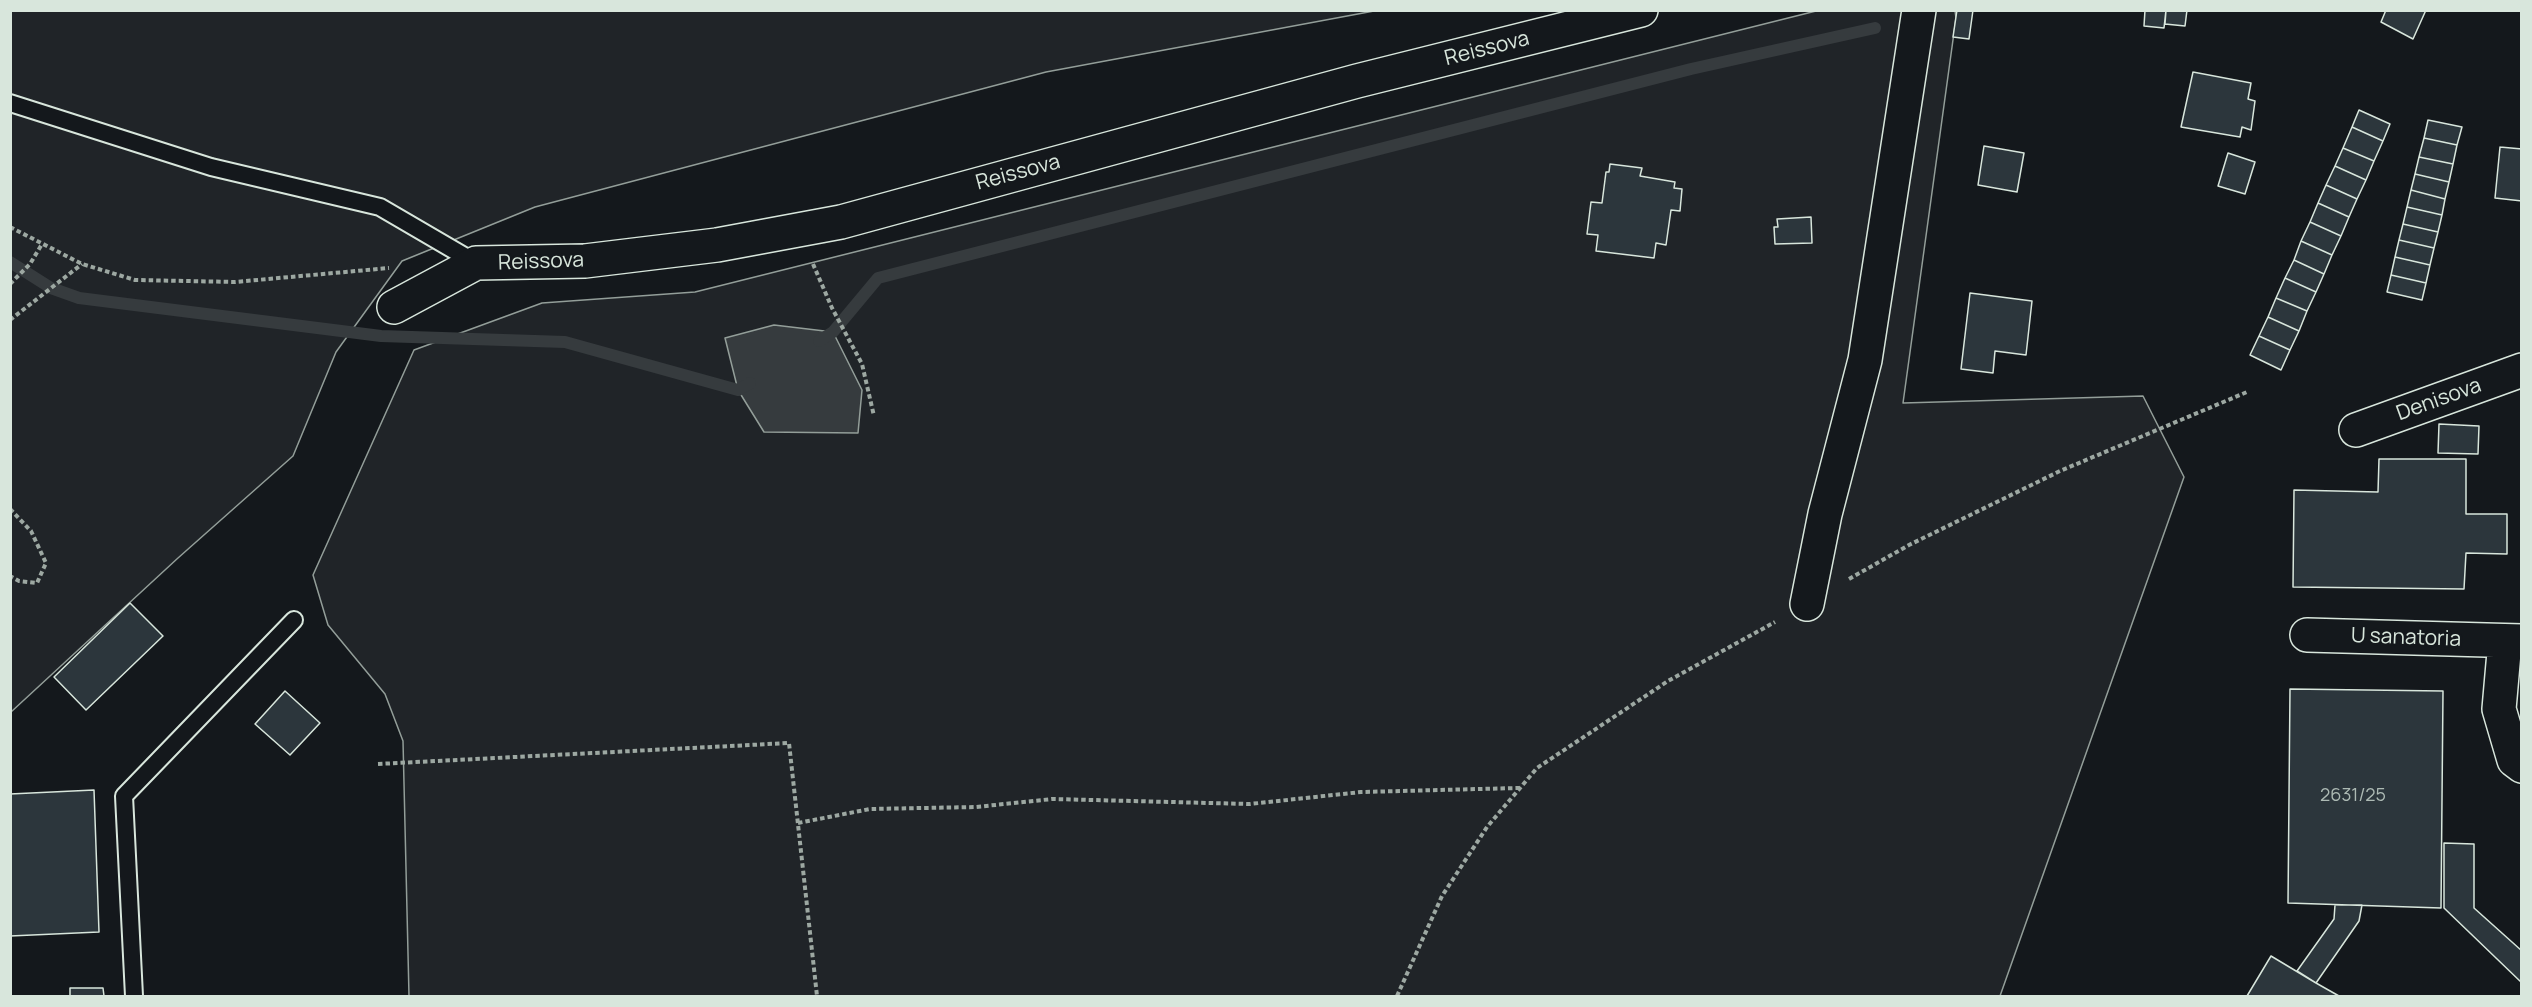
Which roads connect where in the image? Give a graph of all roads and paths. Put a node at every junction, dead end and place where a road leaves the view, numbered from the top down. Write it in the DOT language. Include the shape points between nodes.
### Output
graph roads {
  1 [pos="1641,10"];
  2 [pos="1919,10"];
  3 [pos="10,103"];
  4 [pos="10,227"];
  5 [pos="799,230"];
  6 [pos="42,244"];
  7 [pos="476,263"];
  8 [pos="82,264"];
  9 [pos="390,268"];
  10 [pos="11,283"];
  11 [pos="394,307"];
  12 [pos="10,320"];
  13 [pos="2522,370"];
  14 [pos="2247,392"];
  15 [pos="874,416"];
  16 [pos="2356,430"];
  17 [pos="10,509"];
  18 [pos="10,576"];
  19 [pos="1807,604"];
  20 [pos="294,620"];
  21 [pos="2307,635"];
  22 [pos="2513,641"];
  23 [pos="378,764"];
  24 [pos="2522,766"];
  25 [pos="1520,788"];
  26 [pos="798,823"];
  27 [pos="134,996"];
  28 [pos="817,996"];
  29 [pos="1397,996"];
  1 -- 5 [label="street, Reissova" via="1357,81 852,219"];
  2 -- 19 [label="street" via="1865,360 1825,514"];
  3 -- 7 [label="lane" via="211,167 380,207"];
  4 -- 6 [label="path"];
  5 -- 7 [label="street, Reissova" via="717,245 585,261"];
  5 -- 15 [label="path" via="832,308 862,364"];
  6 -- 8 [label="path"];
  6 -- 10 [label="path" via="30,264"];
  7 -- 11 [label="street, Reissova"];
  8 -- 9 [label="path" via="135,280 235,282"];
  8 -- 12 [label="path"];
  13 -- 16 [label="street, Denisova"];
  14 -- 19 [label="path" via="2060,471 1909,545"];
  17 -- 18 [label="path" via="31,531 46,563 37,583"];
  19 -- 25 [label="path" via="1668,681 1537,768"];
  20 -- 27 [label="lane" via="124,796"];
  21 -- 22 [label="street, U sanatoria"];
  22 -- 24 [label="street, U sanatoria" via="2499,709 2514,760"];
  23 -- 26 [label="path" via="789,743"];
  25 -- 26 [label="path" via="1361,792 1250,804 1052,800 976,807 870,809"];
  25 -- 29 [label="path" via="1487,827 1443,896"];
  26 -- 28 [label="path"];
}
